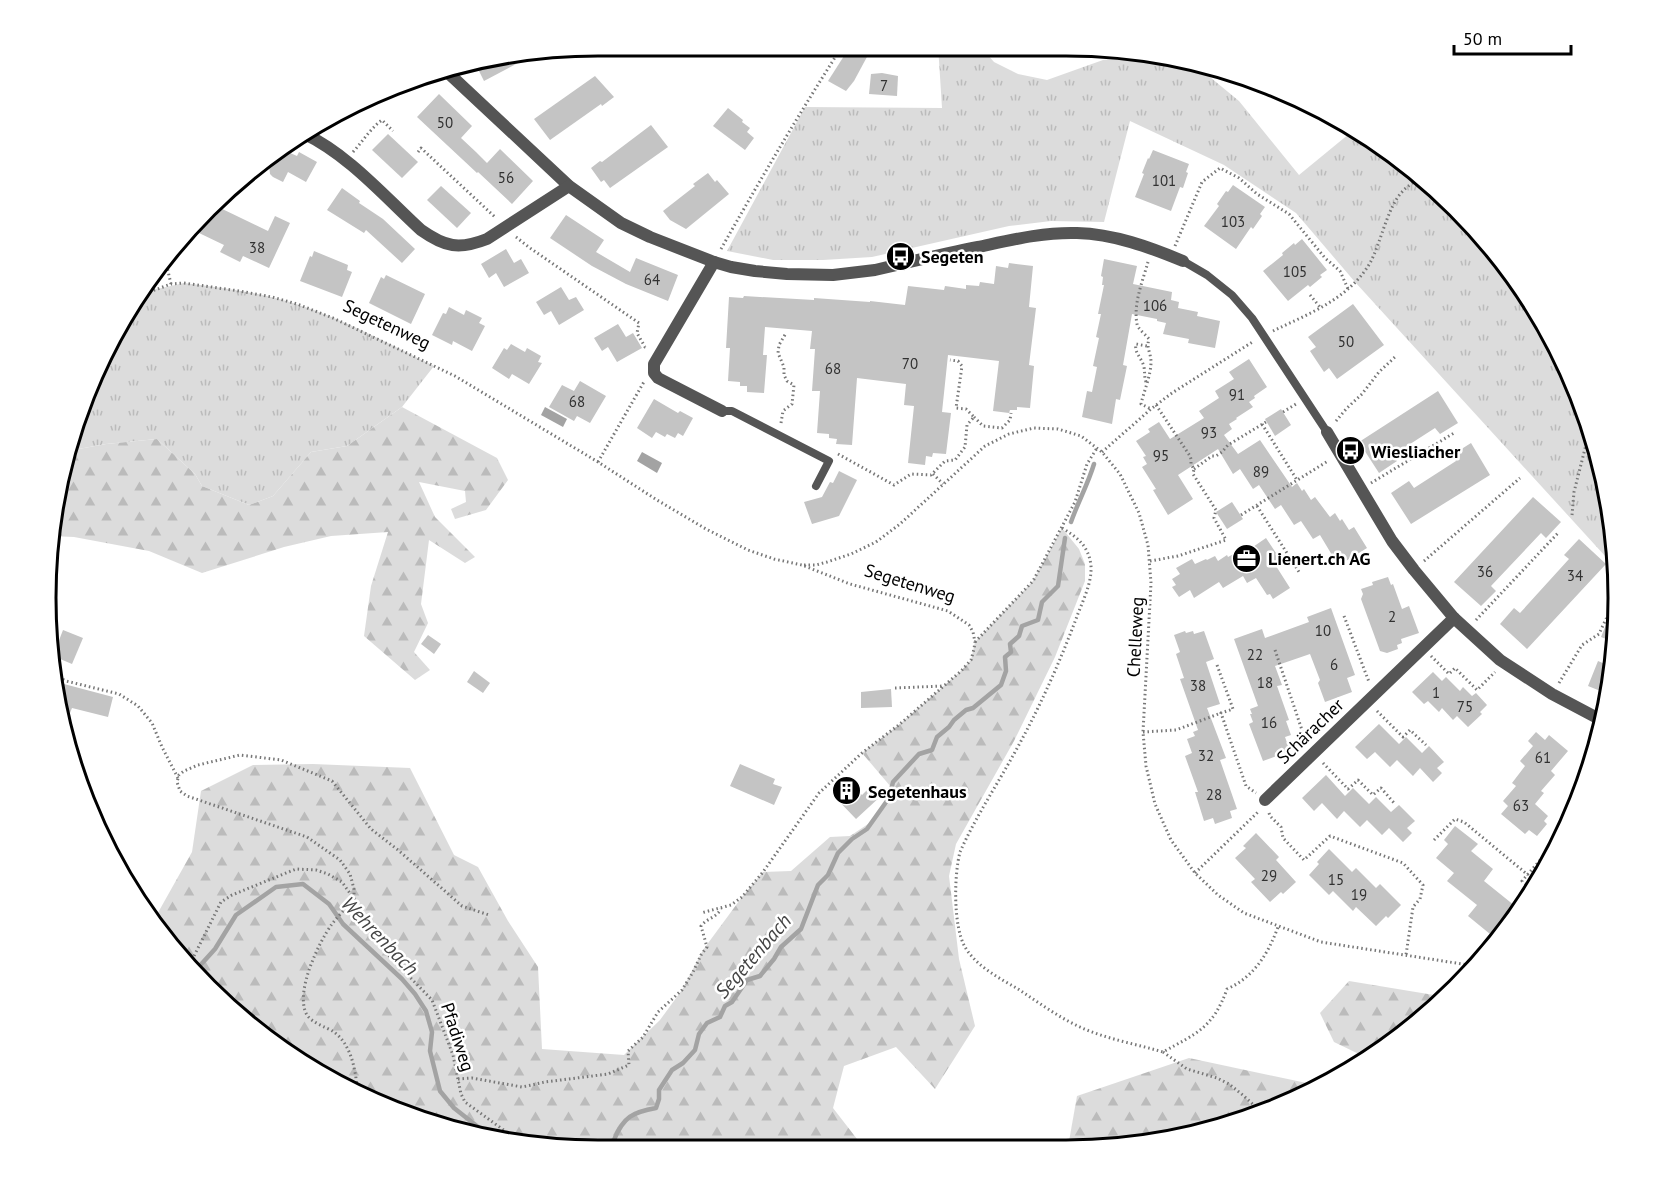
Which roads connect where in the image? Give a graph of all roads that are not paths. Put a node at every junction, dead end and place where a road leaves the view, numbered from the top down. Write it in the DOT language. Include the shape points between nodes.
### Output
graph roads {
  1 [pos="451,76"];
  2 [pos="312,138"];
  3 [pos="569,186"];
  4 [pos="1183,261"];
  5 [pos="714,262"];
  6 [pos="722,411"];
  7 [pos="1327,432"];
  8 [pos="816,486"];
  9 [pos="1454,618"];
  10 [pos="1595,717"];
  11 [pos="1265,800"];
  1 -- 3 [label="street"];
  2 -- 3 [label="street" via="346,160 421,230 449,245 461,247 487,238"];
  3 -- 5 [label="street" via="621,223"];
  4 -- 5 [label="street" via="1130,241 1078,233 1016,238 875,270 833,275 755,271"];
  4 -- 7 [label="lane" via="1232,295 1264,334"];
  5 -- 6 [label="street" via="654,364 654,373"];
  6 -- 8 [label="lane" via="732,411 829,461"];
  7 -- 9 [label="street" via="1392,541"];
  9 -- 10 [label="street" via="1504,663"];
  9 -- 11 [label="street, Schäracher"];
}
